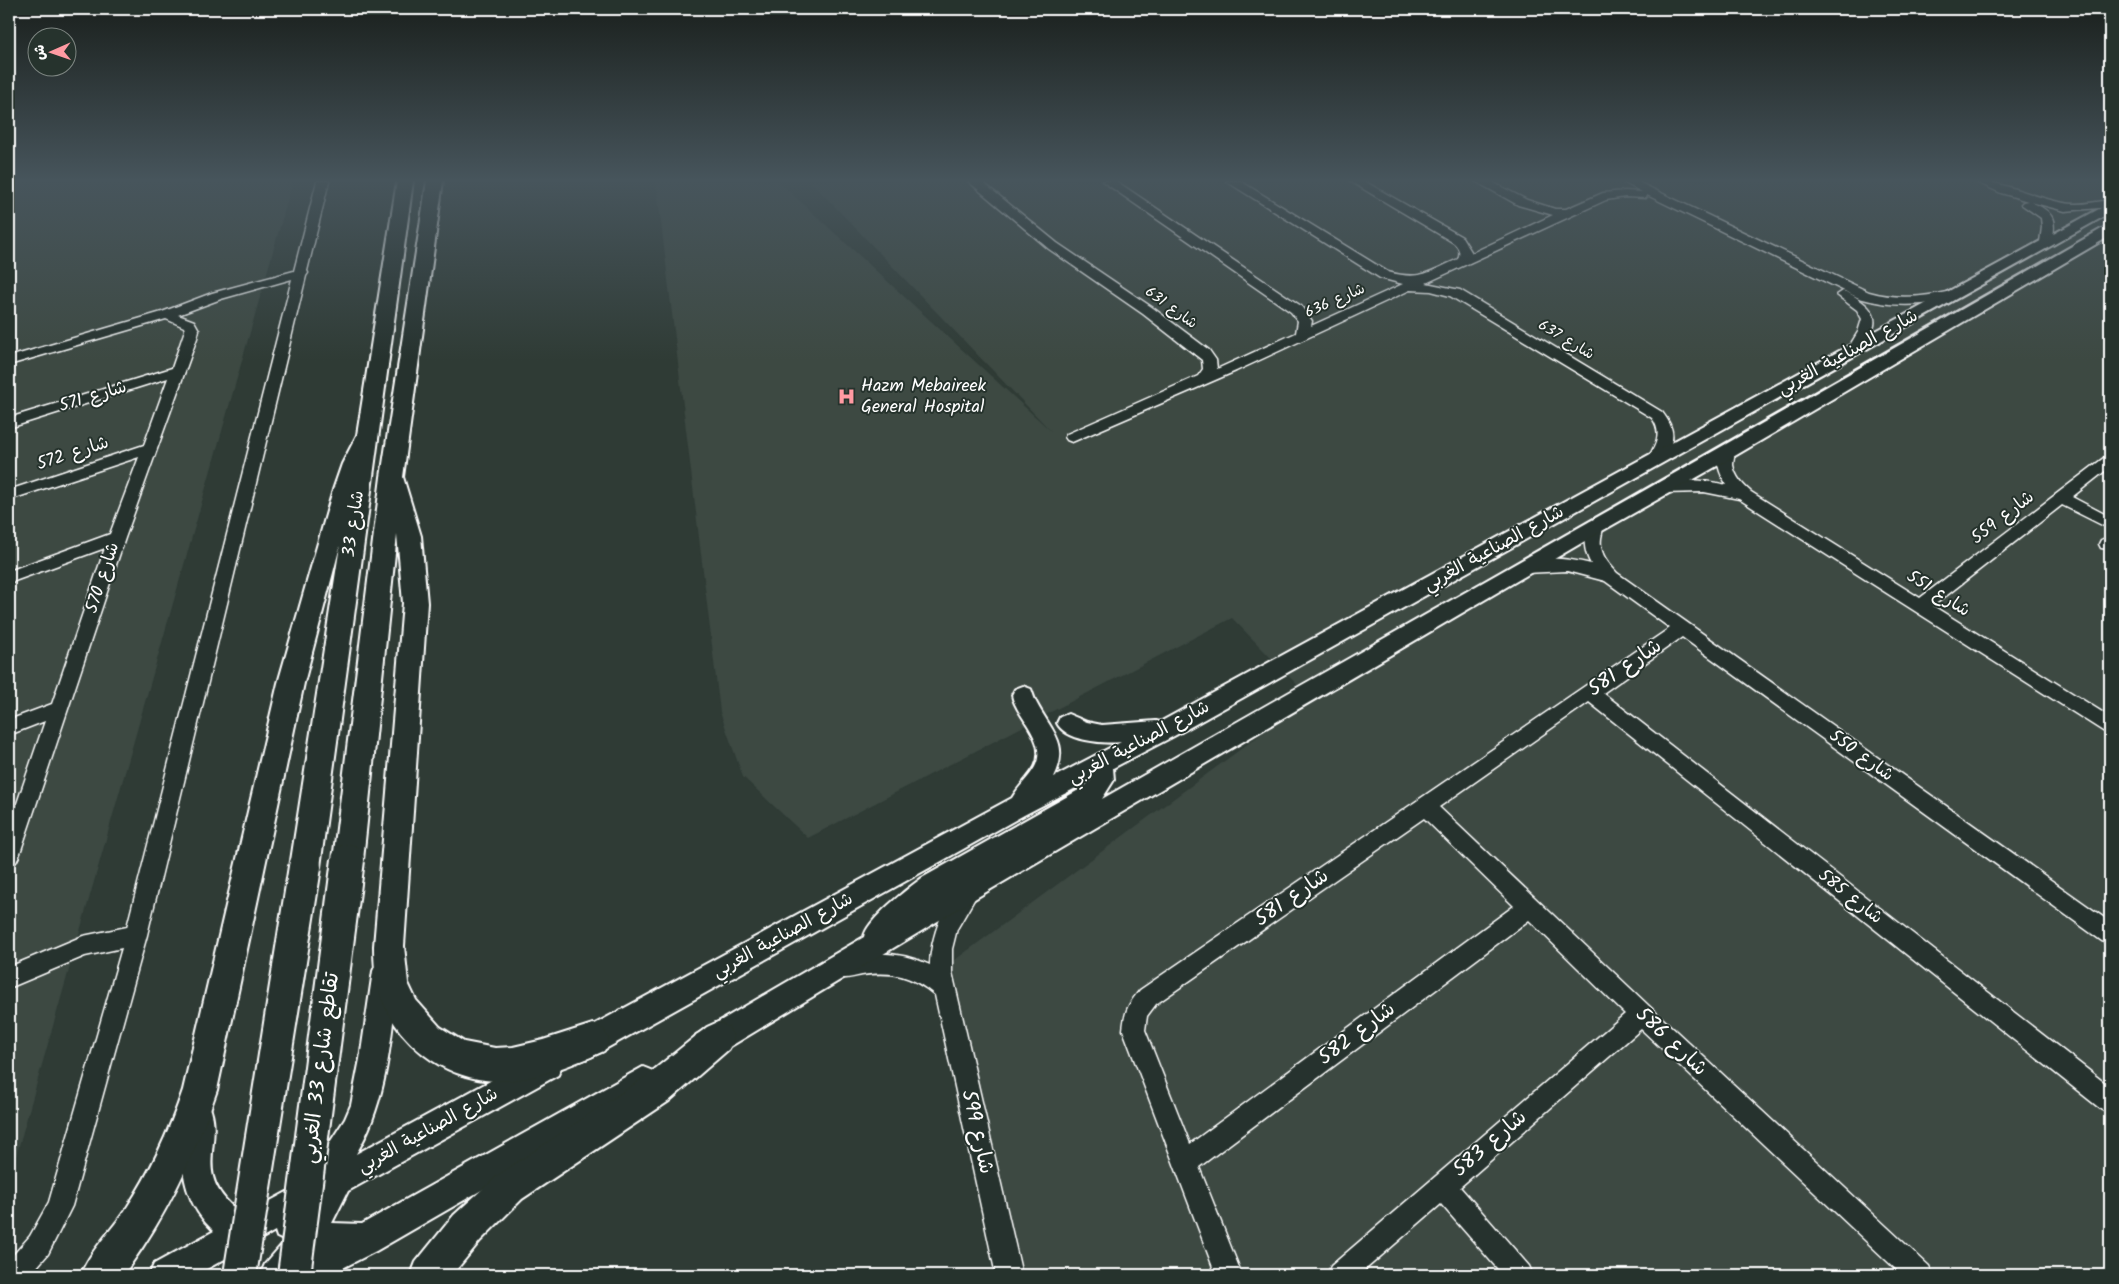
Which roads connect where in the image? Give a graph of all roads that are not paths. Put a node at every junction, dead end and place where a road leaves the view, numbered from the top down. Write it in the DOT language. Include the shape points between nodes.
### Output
graph roads {
  1 [pos="309,241"];
  2 [pos="396,241"];
  3 [pos="426,241"];
  4 [pos="1047,241"];
  5 [pos="1197,241"];
  6 [pos="1329,241"];
  7 [pos="1459,241"];
  8 [pos="1508,241"];
  9 [pos="1733,241"];
  10 [pos="1752,241"];
  11 [pos="2091,241"];
  12 [pos="2046,242"];
  13 [pos="1462,262"];
  14 [pos="302,273"];
  15 [pos="1422,280"];
  16 [pos="1407,287"];
  17 [pos="1952,295"];
  18 [pos="167,315"];
  19 [pos="1304,334"];
  20 [pos="1854,350"];
  21 [pos="1204,353"];
  22 [pos="1255,356"];
  23 [pos="9,361"];
  24 [pos="177,371"];
  25 [pos="1203,379"];
  26 [pos="9,423"];
  27 [pos="1072,437"];
  28 [pos="366,438"];
  29 [pos="149,448"];
  30 [pos="1727,453"];
  31 [pos="1655,460"];
  32 [pos="2110,460"];
  33 [pos="392,477"];
  34 [pos="1662,488"];
  35 [pos="9,495"];
  36 [pos="1745,496"];
  37 [pos="2061,498"];
  38 [pos="2110,524"];
  39 [pos="1595,526"];
  40 [pos="116,538"];
  41 [pos="1525,567"];
  42 [pos="9,577"];
  43 [pos="1611,577"];
  44 [pos="1921,607"];
  45 [pos="1683,628"];
  46 [pos="1590,693"];
  47 [pos="1023,695"];
  48 [pos="60,708"];
  49 [pos="1068,723"];
  50 [pos="2110,726"];
  51 [pos="9,728"];
  52 [pos="1166,730"];
  53 [pos="1107,784"];
  54 [pos="1425,806"];
  55 [pos="1016,808"];
  56 [pos="9,856"];
  57 [pos="348,860"];
  58 [pos="972,887"];
  59 [pos="1529,907"];
  60 [pos="136,934"];
  61 [pos="2110,934"];
  62 [pos="389,946"];
  63 [pos="860,953"];
  64 [pos="828,973"];
  65 [pos="9,978"];
  66 [pos="945,988"];
  67 [pos="1640,1014"];
  68 [pos="718,1038"];
  69 [pos="593,1040"];
  70 [pos="200,1090"];
  71 [pos="2110,1102"];
  72 [pos="1186,1162"];
  73 [pos="338,1180"];
  74 [pos="1442,1186"];
  75 [pos="272,1217"];
  76 [pos="308,1237"];
  77 [pos="365,1240"];
  78 [pos="181,1272"];
  79 [pos="13,1275"];
  80 [pos="99,1275"];
  81 [pos="240,1275"];
  82 [pos="276,1275"];
  83 [pos="295,1275"];
  84 [pos="430,1275"];
  85 [pos="1009,1275"];
  86 [pos="1229,1275"];
  87 [pos="1340,1275"];
  88 [pos="1520,1275"];
  89 [pos="1920,1275"];
  1 -- 14 [label="street"];
  2 -- 28 [label="highway, شارع 33"];
  3 -- 33 [label="highway, شارع 33"];
  4 -- 21 [label="street, شارع 631"];
  5 -- 19 [label="street" via="1296,308 1305,321"];
  6 -- 15 [label="street" via="1384,275 1402,280"];
  7 -- 13 [label="street" via="1466,253"];
  8 -- 13 [label="street, شارع 636"];
  9 -- 20 [label="street" via="1852,300 1870,321 1869,328"];
  10 -- 17 [label="street" via="1877,300 1905,303"];
  11 -- 30 [label="main road, شارع الصناعية الغربي"];
  12 -- 17 [label="main road, شارع الصناعية الغربي"];
  13 -- 15 [label="street, شارع 636"];
  14 -- 18 [label="street" via="207,299"];
  14 -- 60 [label="street"];
  15 -- 16 [label="street, شارع 636"];
  16 -- 19 [label="street, شارع 636"];
  16 -- 31 [label="street, شارع 637" via="1431,287 1455,293 1652,412 1664,423 1667,431"];
  17 -- 20 [label="main road, شارع الصناعية الغربي"];
  18 -- 23 [label="street"];
  18 -- 24 [label="street, شارع 570" via="189,324 192,330"];
  19 -- 22 [label="street, شارع 636"];
  20 -- 31 [label="main road, شارع الصناعية الغربي"];
  21 -- 22 [label="street, شارع 631" via="1230,359"];
  21 -- 25 [label="street, شارع 631" via="1211,366"];
  22 -- 25 [label="street, شارع 636"];
  24 -- 26 [label="street, شارع 571"];
  24 -- 29 [label="street, شارع 570"];
  25 -- 27 [label="street, شارع 636"];
  28 -- 70 [label="highway" via="344,490 293,675"];
  28 -- 81 [label="highway, شارع 33, bridge" via="305,867"];
  29 -- 35 [label="street, شارع 572"];
  29 -- 40 [label="street, شارع 570"];
  30 -- 34 [label="main road, شارع الصناعية الغربي"];
  30 -- 36 [label="street, شارع 551" via="1725,460 1729,478"];
  31 -- 52 [label="main road, شارع الصناعية الغربي"];
  32 -- 37 [label="street, شارع 559"];
  33 -- 57 [label="highway, شارع 33"];
  33 -- 62 [label="highway" via="409,536 415,603"];
  34 -- 36 [label="street, شارع 551" via="1709,486"];
  34 -- 39 [label="main road, شارع الصناعية الغربي"];
  36 -- 44 [label="street, شارع 551"];
  37 -- 38 [label="street"];
  37 -- 44 [label="street, شارع 559"];
  39 -- 41 [label="main road, شارع الصناعية الغربي"];
  39 -- 43 [label="street, شارع 550" via="1594,556"];
  40 -- 42 [label="street"];
  40 -- 48 [label="street, شارع 570"];
  41 -- 43 [label="street, شارع 550" via="1559,563"];
  41 -- 53 [label="main road, شارع الصناعية الغربي"];
  43 -- 45 [label="street, شارع 550"];
  44 -- 50 [label="street, شارع 551"];
  45 -- 46 [label="street, شارع 581"];
  45 -- 61 [label="street, شارع 550"];
  46 -- 54 [label="street, شارع 581"];
  46 -- 71 [label="street, شارع 585"];
  47 -- 55 [label="main road" via="1047,736 1050,761 1042,777"];
  48 -- 51 [label="street"];
  48 -- 56 [label="street, شارع 570"];
  49 -- 52 [label="main road" via="1104,735"];
  52 -- 53 [label="main road, شارع الصناعية الغربي"];
  53 -- 55 [label="main road, شارع الصناعية الغربي"];
  53 -- 58 [label="main road, شارع الصناعية الغربي"];
  53 -- 63 [label="main road" via="932,886 896,915"];
  54 -- 59 [label="street, شارع 586"];
  54 -- 72 [label="street, شارع 581" via="1148,997 1136,1012 1134,1030"];
  55 -- 69 [label="main road, شارع الصناعية الغربي"];
  57 -- 83 [label="highway, تقاطع شارع 33 الغربي, bridge"];
  58 -- 63 [label="main road, شارع الصناعية الغربي"];
  58 -- 66 [label="street, شارع 599" via="953,915 941,945 941,972"];
  59 -- 67 [label="street, شارع 586"];
  59 -- 72 [label="street, شارع 582"];
  60 -- 65 [label="street" via="83,946"];
  60 -- 79 [label="street" via="60,1206 38,1245"];
  62 -- 69 [label="highway" via="391,979 402,1009 422,1034 451,1053 486,1064 511,1064"];
  62 -- 75 [label="main road" via="371,1078 355,1129 325,1178"];
  63 -- 64 [label="main road, شارع الصناعية الغربي"];
  64 -- 66 [label="street" via="861,965 895,963 922,971"];
  64 -- 68 [label="main road, شارع الصناعية الغربي"];
  66 -- 85 [label="street, شارع 599"];
  67 -- 74 [label="street, شارع 583"];
  67 -- 89 [label="street, شارع 586"];
  68 -- 77 [label="main road, شارع الصناعية الغربي"];
  68 -- 84 [label="highway" via="657,1089 510,1187 467,1228"];
  69 -- 73 [label="main road, شارع الصناعية الغربي"];
  70 -- 75 [label="main road" via="196,1165 205,1201 228,1223"];
  70 -- 80 [label="highway" via="179,1147 155,1196 131,1235"];
  72 -- 86 [label="street, شارع 581"];
  73 -- 75 [label="main road, شارع الصناعية الغربي"];
  73 -- 76 [label="main road"];
  74 -- 87 [label="street, شارع 583"];
  74 -- 88 [label="street"];
  75 -- 76 [label="main road"];
  75 -- 78 [label="main road, شارع الصناعية الغربي"];
  75 -- 81 [label="main road"];
  76 -- 77 [label="main road"];
  76 -- 82 [label="main road"];
  77 -- 83 [label="main road, شارع الصناعية الغربي"];
}
